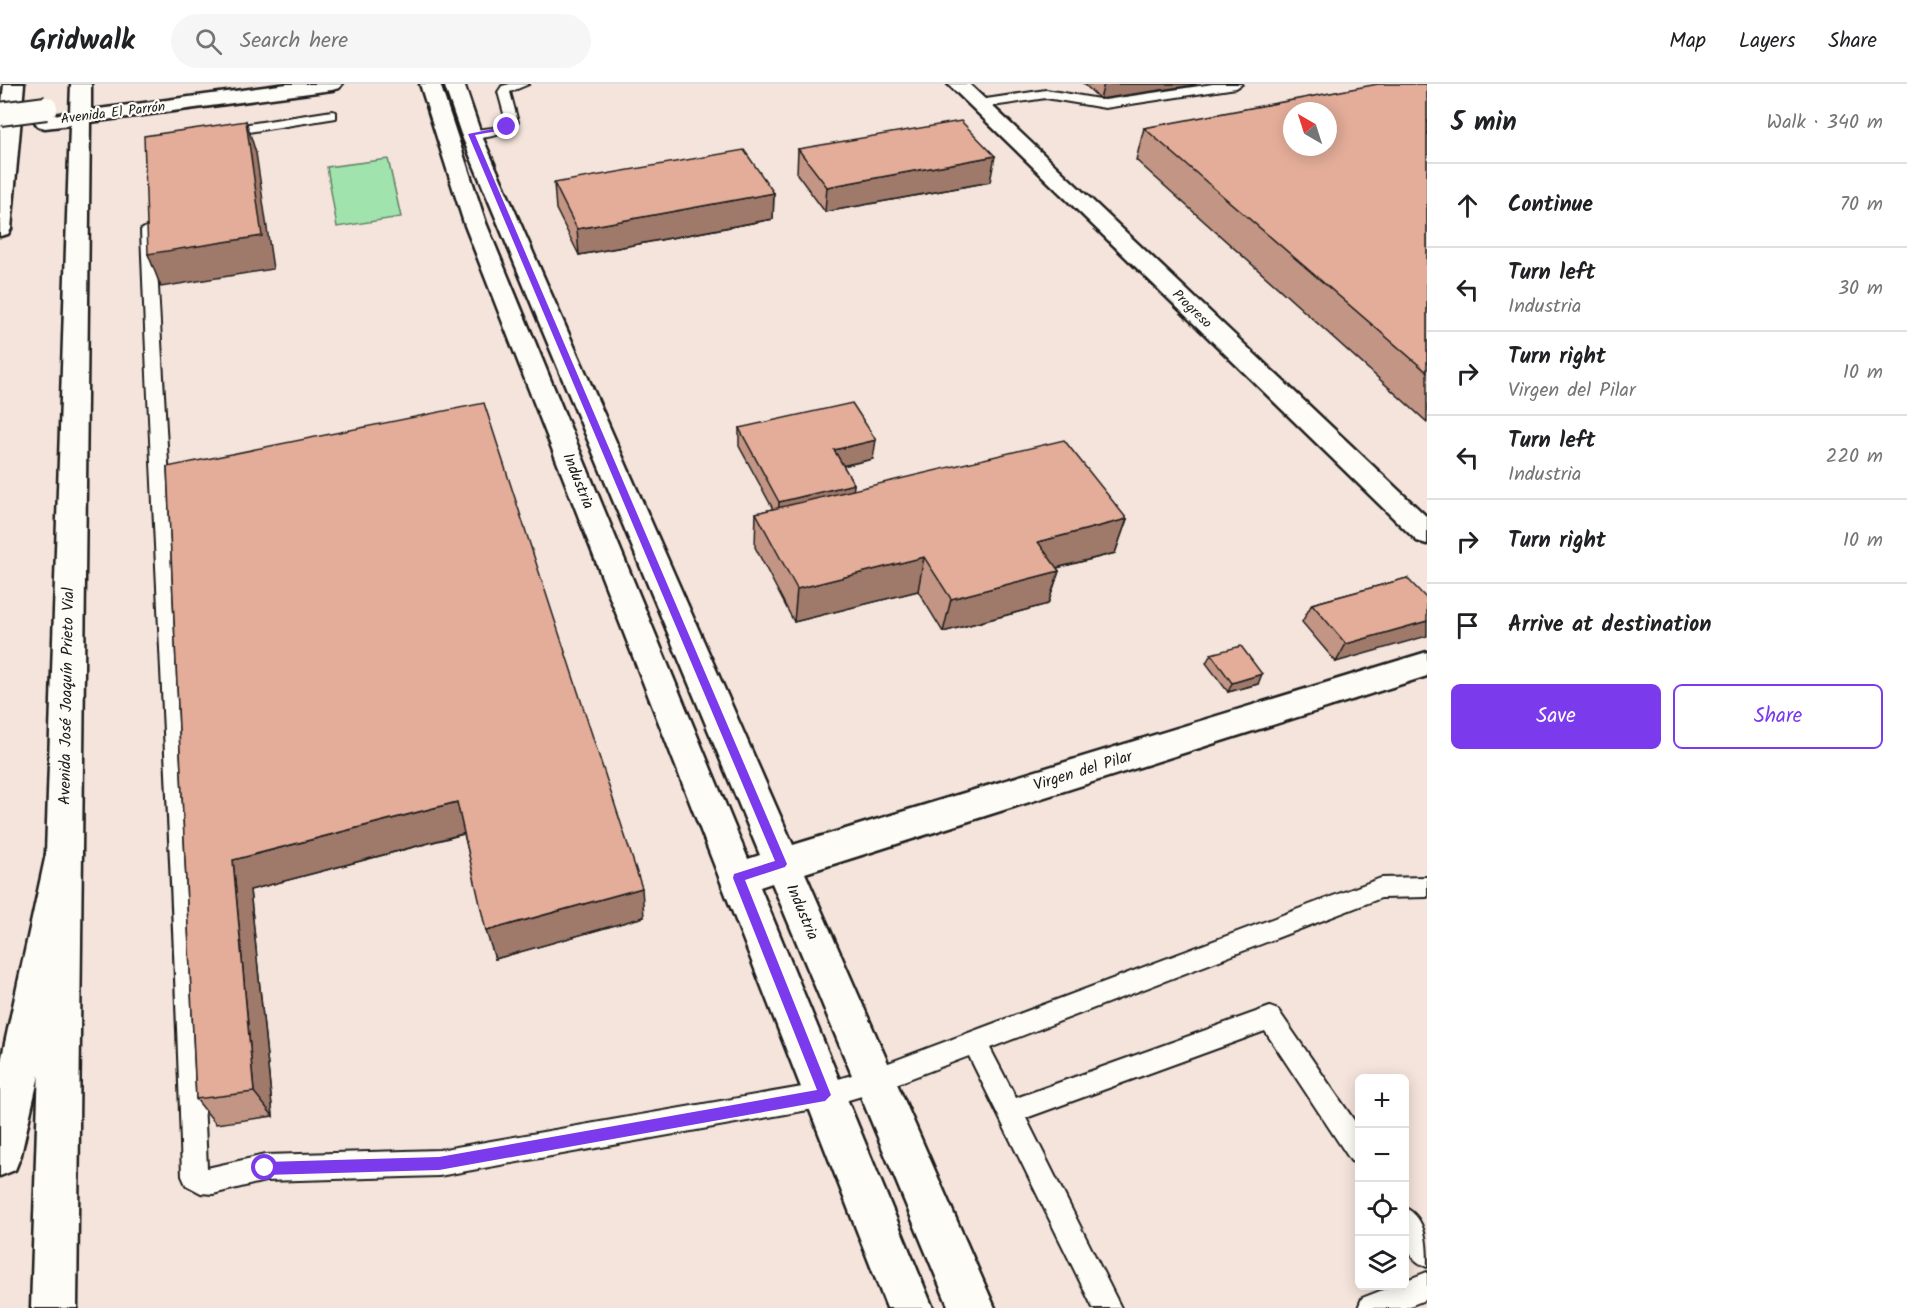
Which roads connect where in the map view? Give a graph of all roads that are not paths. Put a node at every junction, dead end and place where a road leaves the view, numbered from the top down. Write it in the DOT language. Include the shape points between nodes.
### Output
graph roads {
  1 [pos="14,84"];
  2 [pos="239,84"];
  3 [pos="332,84"];
  4 [pos="430,84"];
  5 [pos="454,84"];
  6 [pos="523,84"];
  7 [pos="958,84"];
  8 [pos="1236,84"];
  9 [pos="80,102"];
  10 [pos="979,104"];
  11 [pos="0,114"];
  12 [pos="46,115"];
  13 [pos="332,116"];
  14 [pos="0,128"];
  15 [pos="471,134"];
  16 [pos="203,135"];
  17 [pos="147,208"];
  18 [pos="0,229"];
  19 [pos="1427,534"];
  20 [pos="1427,664"];
  21 [pos="64,854"];
  22 [pos="782,864"];
  23 [pos="738,878"];
  24 [pos="1427,887"];
  25 [pos="975,1042"];
  26 [pos="874,1080"];
  27 [pos="825,1095"];
  28 [pos="1010,1112"];
  29 [pos="1355,1146"];
  30 [pos="0,1155"];
  31 [pos="1409,1227"];
  32 [pos="1427,1254"];
  33 [pos="1427,1285"];
  34 [pos="54,1308"];
  35 [pos="910,1308"];
  36 [pos="972,1308"];
  37 [pos="1107,1308"];
  38 [pos="1372,1308"];
  1 -- 18 [label="main road"];
  2 -- 9 [label="main road, Avenida El Parrón"];
  3 -- 9 [label="main road, Avenida El Parrón"];
  4 -- 23 [label="main road, Industria" via="475,224"];
  5 -- 15 [label="main road, Industria"];
  6 -- 15 [label="lane" via="504,92 512,122 507,127"];
  7 -- 10 [label="main road, Progreso"];
  8 -- 10 [label="lane" via="1105,104 1046,94"];
  9 -- 12 [label="main road, Avenida El Parrón"];
  9 -- 21 [label="main road, Avenida José Joaquín Prieto Vial"];
  10 -- 19 [label="main road, Progreso"];
  11 -- 12 [label="main road, Avenida El Parrón, bridge"];
  12 -- 14 [label="main road, Avenida El Parrón"];
  13 -- 16 [label="lane"];
  15 -- 22 [label="main road, Industria"];
  17 -- 27 [label="lane" via="187,951 195,1176 213,1180 265,1168 439,1163"];
  20 -- 22 [label="main road, Virgen del Pilar"];
  21 -- 30 [label="main road"];
  21 -- 34 [label="main road, Avenida José Joaquín Prieto Vial"];
  22 -- 23 [label="main road, Virgen del Pilar"];
  22 -- 26 [label="main road, Industria"];
  23 -- 27 [label="main road, Industria"];
  24 -- 25 [label="lane" via="1381,888"];
  25 -- 26 [label="lane"];
  25 -- 28 [label="lane"];
  26 -- 27 [label="lane"];
  26 -- 36 [label="main road, Industria"];
  27 -- 35 [label="main road, Industria"];
  28 -- 29 [label="lane" via="1270,1018"];
  28 -- 37 [label="lane"];
  31 -- 32 [label="lane"];
  33 -- 38 [label="lane"];
}
